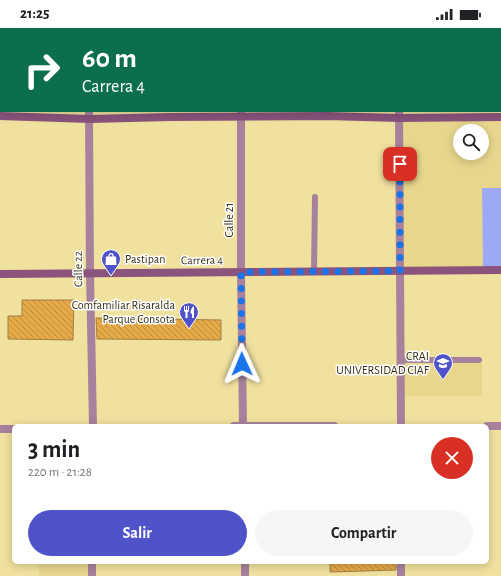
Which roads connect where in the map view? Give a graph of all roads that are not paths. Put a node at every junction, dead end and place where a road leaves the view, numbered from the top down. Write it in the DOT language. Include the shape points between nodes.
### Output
graph roads {
  1 [pos="12,113"];
  2 [pos="327,113"];
  3 [pos="170,114"];
  4 [pos="241,114"];
  5 [pos="90,115"];
  6 [pos="399,115"];
  7 [pos="0,116"];
  8 [pos="501,117"];
  9 [pos="315,197"];
  10 [pos="501,270"];
  11 [pos="400,271"];
  12 [pos="241,272"];
  13 [pos="314,272"];
  14 [pos="90,273"];
  15 [pos="0,274"];
  16 [pos="400,360"];
  17 [pos="479,360"];
  18 [pos="93,424"];
  19 [pos="243,424"];
  20 [pos="401,424"];
  21 [pos="489,426"];
  22 [pos="501,426"];
  23 [pos="0,429"];
  24 [pos="12,429"];
  25 [pos="92,564"];
  26 [pos="245,564"];
  27 [pos="401,564"];
  28 [pos="92,576"];
  29 [pos="245,576"];
  30 [pos="401,576"];
  1 -- 5 [label="street"];
  1 -- 7 [label="street"];
  2 -- 4 [label="street"];
  2 -- 6 [label="street"];
  3 -- 4 [label="street"];
  3 -- 5 [label="street"];
  4 -- 12 [label="street, Calle 21"];
  5 -- 14 [label="street, Calle 22"];
  6 -- 8 [label="street"];
  6 -- 11 [label="street"];
  9 -- 13 [label="lane"];
  10 -- 11 [label="street, Carrera 4"];
  11 -- 13 [label="street, Carrera 4"];
  11 -- 16 [label="street"];
  12 -- 13 [label="street, Carrera 4"];
  12 -- 14 [label="street, Carrera 4"];
  12 -- 19 [label="street, Calle 21"];
  14 -- 15 [label="street, Carrera 4"];
  14 -- 18 [label="street, Calle 22"];
  16 -- 17 [label="lane"];
  16 -- 20 [label="street"];
  21 -- 22 [label="street"];
  23 -- 24 [label="street"];
  25 -- 28 [label="street"];
  26 -- 29 [label="street"];
  27 -- 30 [label="street"];
}
